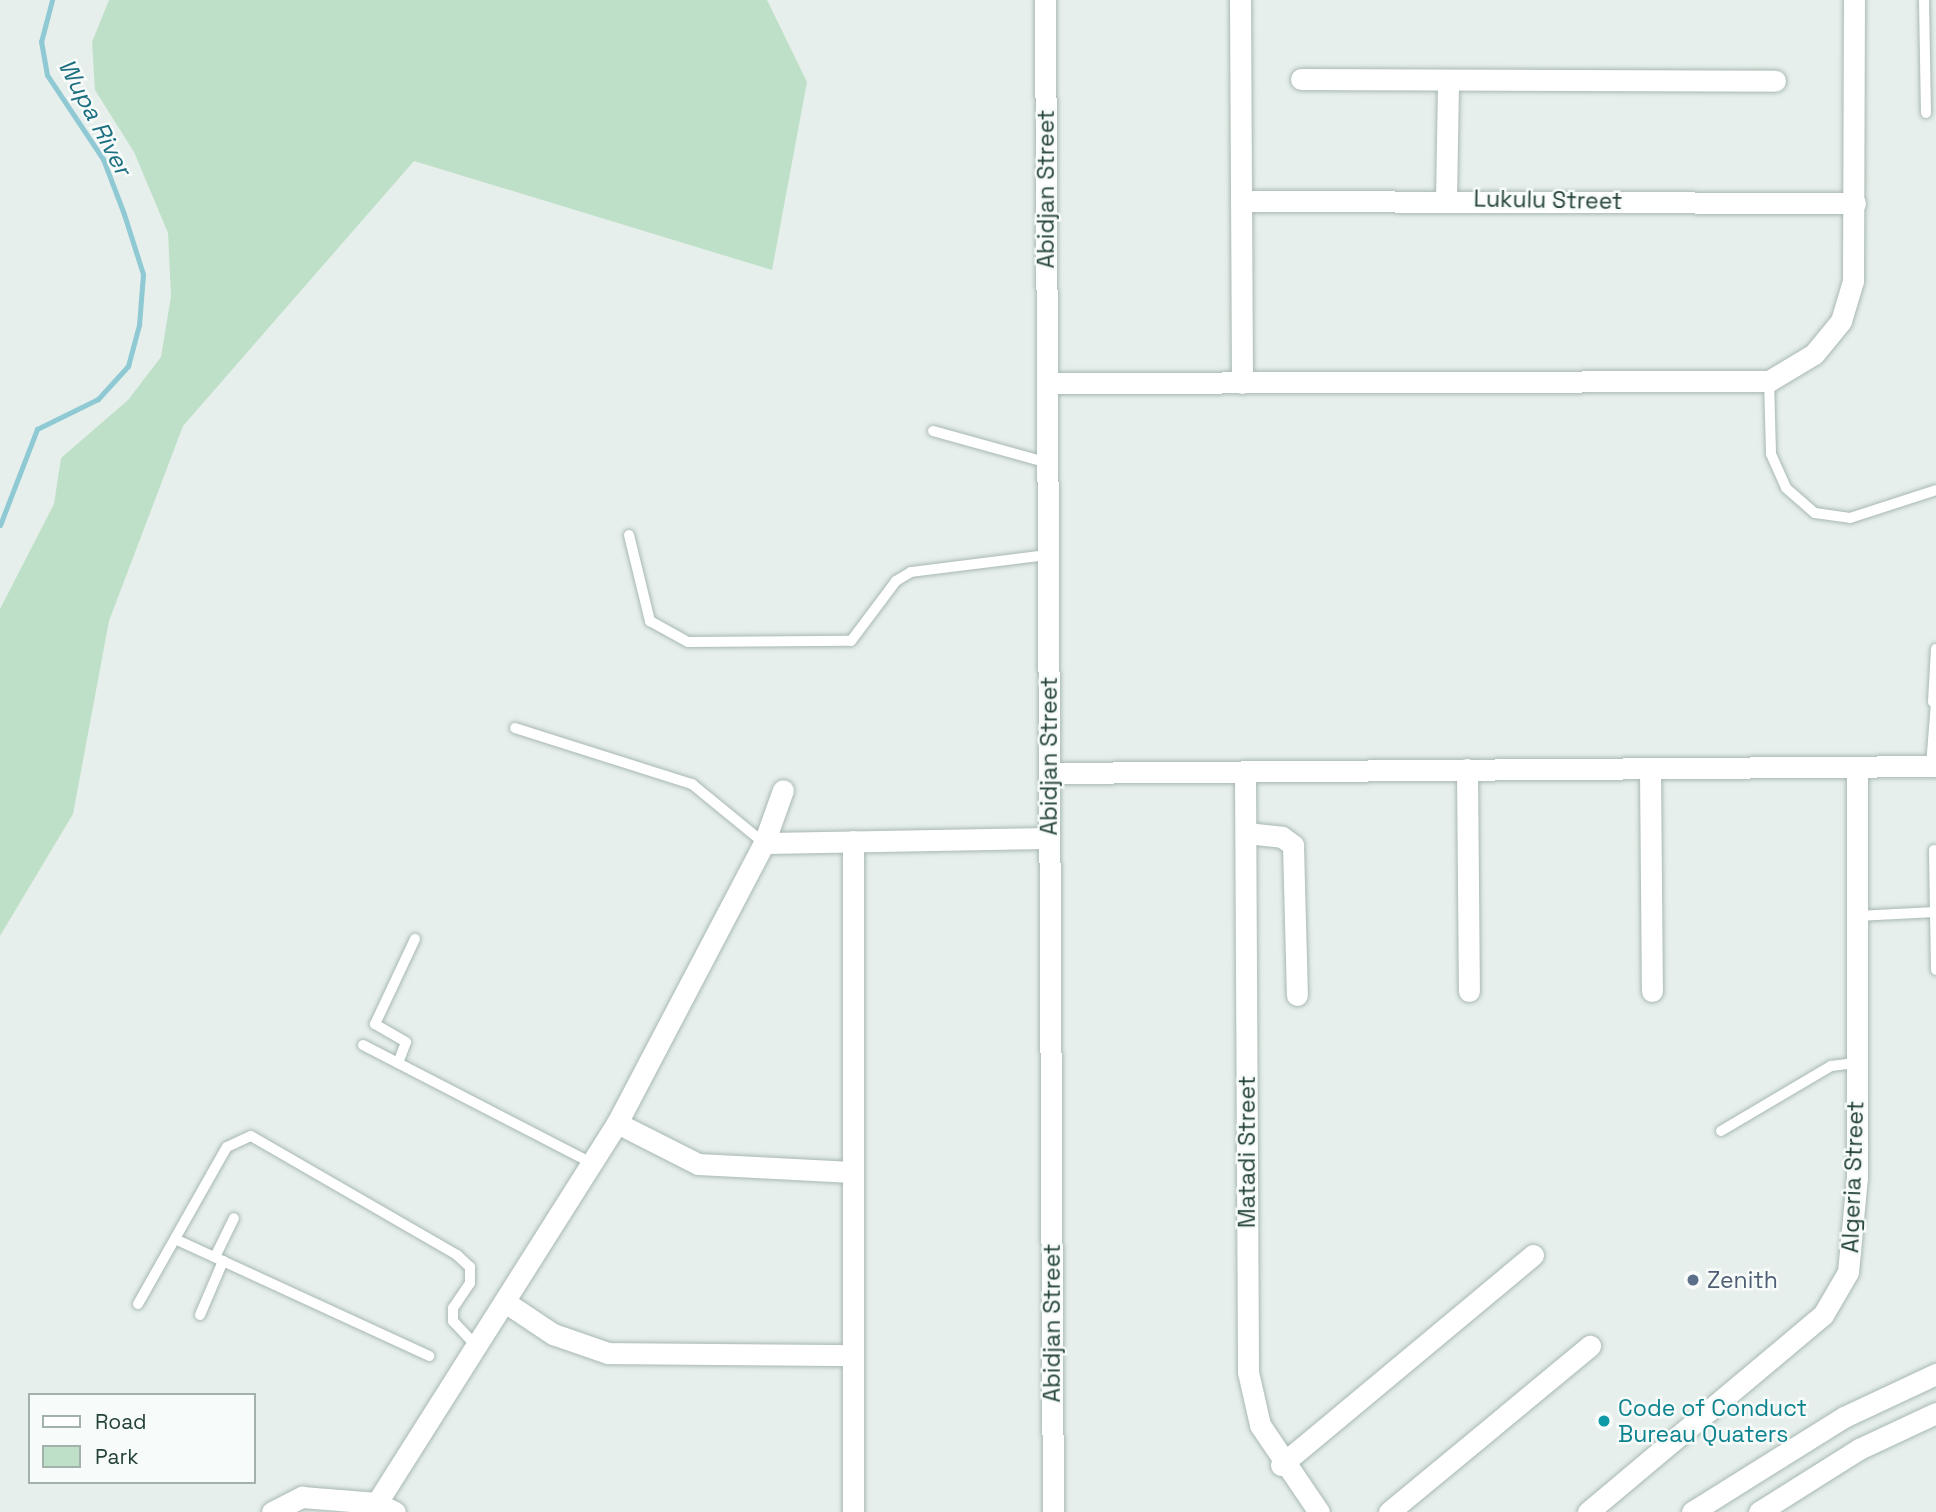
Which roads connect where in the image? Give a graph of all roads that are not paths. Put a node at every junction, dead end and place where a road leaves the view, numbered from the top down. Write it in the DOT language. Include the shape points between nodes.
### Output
graph roads {
  1 [pos="1045,0"];
  2 [pos="1240,0"];
  3 [pos="1854,0"];
  4 [pos="1924,0"];
  5 [pos="1931,64"];
  6 [pos="1301,79"];
  7 [pos="1775,81"];
  8 [pos="1448,82"];
  9 [pos="1926,113"];
  10 [pos="1446,200"];
  11 [pos="1241,201"];
  12 [pos="1854,203"];
  13 [pos="1769,381"];
  14 [pos="1047,383"];
  15 [pos="1242,383"];
  16 [pos="933,431"];
  17 [pos="1048,463"];
  18 [pos="1936,490"];
  19 [pos="629,535"];
  20 [pos="1048,555"];
  21 [pos="1936,649"];
  22 [pos="1935,702"];
  23 [pos="515,728"];
  24 [pos="1933,766"];
  25 [pos="1857,767"];
  26 [pos="1467,769"];
  27 [pos="1650,770"];
  28 [pos="1245,772"];
  29 [pos="1050,773"];
  30 [pos="783,790"];
  31 [pos="1246,833"];
  32 [pos="1049,838"];
  33 [pos="853,841"];
  34 [pos="764,842"];
  35 [pos="1934,850"];
  36 [pos="1935,912"];
  37 [pos="1857,916"];
  38 [pos="415,939"];
  39 [pos="1936,970"];
  40 [pos="1469,991"];
  41 [pos="1652,991"];
  42 [pos="1297,995"];
  43 [pos="363,1045"];
  44 [pos="398,1063"];
  45 [pos="1857,1063"];
  46 [pos="617,1123"];
  47 [pos="1721,1131"];
  48 [pos="592,1163"];
  49 [pos="852,1172"];
  50 [pos="234,1218"];
  51 [pos="175,1239"];
  52 [pos="1533,1255"];
  53 [pos="219,1259"];
  54 [pos="505,1302"];
  55 [pos="138,1304"];
  56 [pos="200,1315"];
  57 [pos="1590,1346"];
  58 [pos="477,1347"];
  59 [pos="429,1356"];
  60 [pos="852,1356"];
  61 [pos="1936,1374"];
  62 [pos="1936,1413"];
  63 [pos="1281,1465"];
  64 [pos="381,1509"];
  65 [pos="272,1512"];
  66 [pos="853,1512"];
  67 [pos="1053,1512"];
  68 [pos="1320,1512"];
  69 [pos="1389,1512"];
  70 [pos="1588,1512"];
  71 [pos="1692,1512"];
  72 [pos="1759,1512"];
  1 -- 14 [label="street, Abidjan Street"];
  2 -- 11 [label="street"];
  3 -- 12 [label="street"];
  4 -- 5 [label="lane"];
  5 -- 9 [label="lane"];
  6 -- 8 [label="street"];
  7 -- 8 [label="street"];
  8 -- 10 [label="street"];
  10 -- 11 [label="street, Lukulu Street"];
  10 -- 12 [label="street, Lukulu Street"];
  11 -- 15 [label="street"];
  12 -- 13 [label="street" via="1853,281 1842,321 1814,355"];
  13 -- 15 [label="street"];
  13 -- 18 [label="lane" via="1771,454 1786,488 1815,513 1850,518"];
  14 -- 15 [label="street"];
  14 -- 17 [label="street, Abidjan Street"];
  16 -- 17 [label="lane"];
  17 -- 20 [label="street, Abidjan Street"];
  19 -- 20 [label="lane" via="650,621 665,635 688,642 851,641 897,581 911,572"];
  20 -- 29 [label="street, Abidjan Street"];
  21 -- 22 [label="lane"];
  22 -- 24 [label="lane"];
  23 -- 34 [label="lane" via="692,784"];
  24 -- 25 [label="street"];
  25 -- 27 [label="street"];
  25 -- 37 [label="street, Algeria Street"];
  26 -- 27 [label="street"];
  26 -- 28 [label="street"];
  26 -- 40 [label="street"];
  27 -- 41 [label="street"];
  28 -- 29 [label="street"];
  28 -- 31 [label="street, Matadi Street"];
  29 -- 32 [label="street, Abidjan Street"];
  30 -- 34 [label="street"];
  31 -- 42 [label="street" via="1282,837 1293,845"];
  31 -- 63 [label="street, Matadi Street" via="1248,1372 1260,1425"];
  32 -- 33 [label="street"];
  32 -- 67 [label="street, Abidjan Street"];
  33 -- 34 [label="street"];
  33 -- 49 [label="street"];
  34 -- 46 [label="street"];
  35 -- 36 [label="lane"];
  36 -- 37 [label="lane"];
  36 -- 39 [label="lane"];
  37 -- 45 [label="street, Algeria Street"];
  38 -- 44 [label="lane" via="375,1024 406,1042"];
  43 -- 44 [label="lane"];
  44 -- 48 [label="lane"];
  45 -- 47 [label="lane" via="1831,1066"];
  45 -- 70 [label="street, Algeria Street" via="1852,1240 1848,1272 1829,1304"];
  46 -- 48 [label="street"];
  46 -- 49 [label="street" via="698,1164"];
  48 -- 54 [label="street"];
  49 -- 60 [label="street"];
  50 -- 53 [label="lane"];
  51 -- 53 [label="lane"];
  51 -- 55 [label="lane"];
  51 -- 58 [label="lane" via="227,1147 251,1136 457,1255 470,1268 470,1283 453,1308 453,1321"];
  52 -- 63 [label="street"];
  53 -- 56 [label="lane"];
  53 -- 59 [label="lane"];
  54 -- 58 [label="street"];
  54 -- 60 [label="street" via="553,1334 608,1353"];
  57 -- 69 [label="street"];
  58 -- 64 [label="street"];
  60 -- 66 [label="street"];
  61 -- 71 [label="street" via="1844,1417"];
  62 -- 72 [label="street" via="1859,1450"];
  63 -- 68 [label="street, Matadi Street"];
  64 -- 65 [label="street" via="302,1497"];
}
